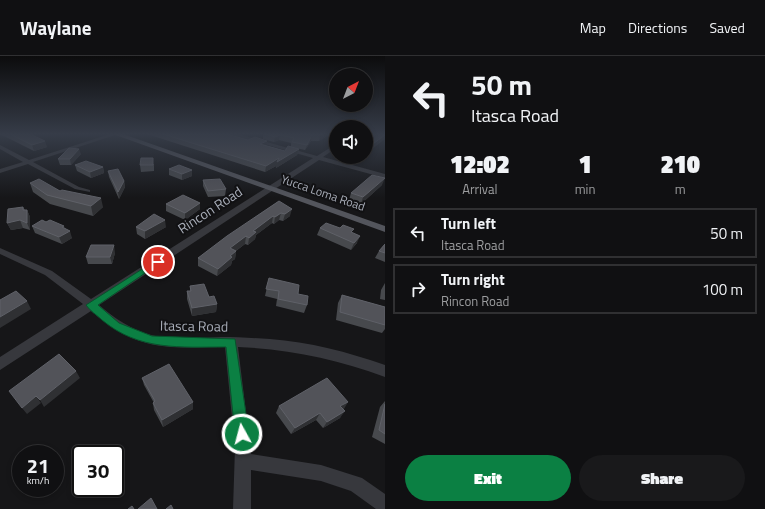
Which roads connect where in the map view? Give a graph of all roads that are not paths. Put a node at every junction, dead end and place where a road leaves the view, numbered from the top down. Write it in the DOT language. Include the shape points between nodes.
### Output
graph roads {
  1 [pos="15,155"];
  2 [pos="50,155"];
  3 [pos="176,155"];
  4 [pos="308,155"];
  5 [pos="323,155"];
  6 [pos="319,158"];
  7 [pos="28,162"];
  8 [pos="0,171"];
  9 [pos="385,176"];
  10 [pos="270,188"];
  11 [pos="88,191"];
  12 [pos="385,228"];
  13 [pos="0,251"];
  14 [pos="91,305"];
  15 [pos="231,342"];
  16 [pos="0,364"];
  17 [pos="385,371"];
  18 [pos="243,461"];
  19 [pos="385,505"];
  20 [pos="242,509"];
  1 -- 7 [label="street"];
  2 -- 7 [label="street"];
  3 -- 10 [label="main road, Yucca Loma Road"];
  4 -- 6 [label="street"];
  5 -- 6 [label="street, Rincon Road"];
  6 -- 9 [label="street"];
  6 -- 10 [label="street, Rincon Road"];
  7 -- 8 [label="street"];
  7 -- 11 [label="street" via="77,188"];
  10 -- 12 [label="main road, Yucca Loma Road"];
  10 -- 14 [label="street, Rincon Road"];
  13 -- 14 [label="street, Itasca Road" via="34,265"];
  14 -- 15 [label="street, Itasca Road" via="116,325 152,340 172,343"];
  14 -- 16 [label="street, Rincon Road"];
  15 -- 17 [label="street, Itasca Road" via="287,344 320,350"];
  15 -- 18 [label="street" via="244,448"];
  18 -- 19 [label="street" via="321,473 356,484"];
  18 -- 20 [label="street"];
}
